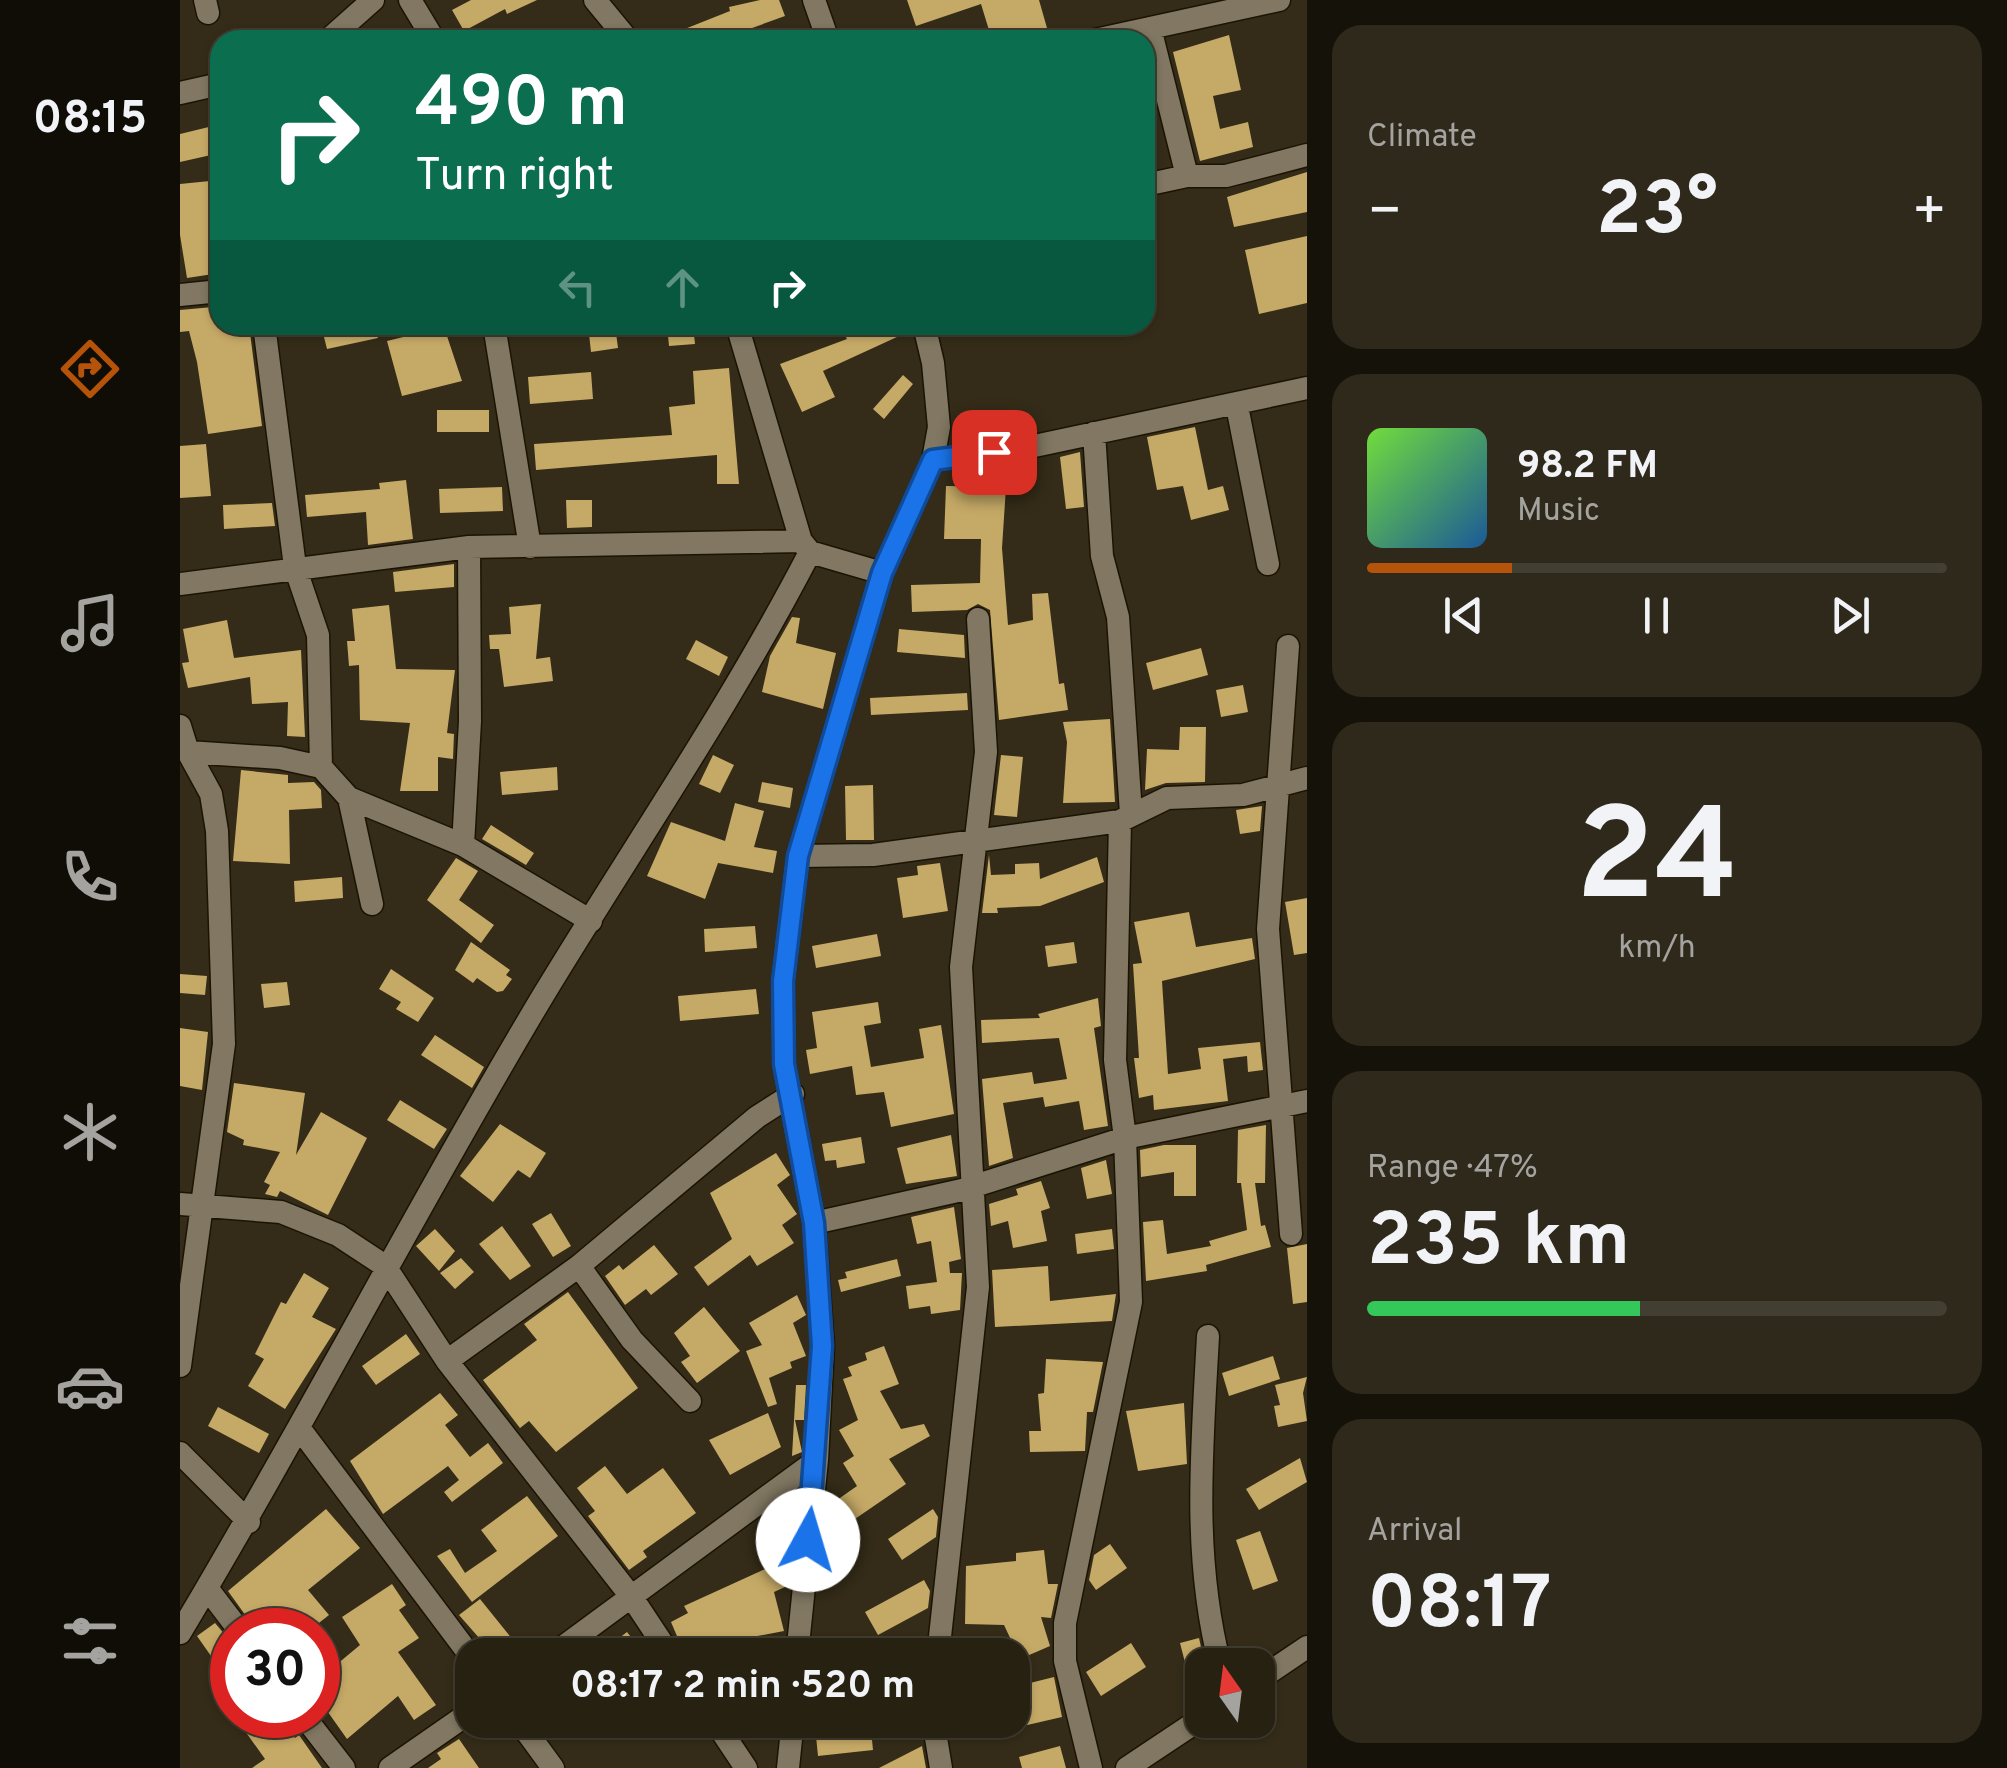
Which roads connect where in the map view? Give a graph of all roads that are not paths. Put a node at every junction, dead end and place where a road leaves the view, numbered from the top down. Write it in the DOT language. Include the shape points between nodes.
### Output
graph roads {
  1 [pos="373,0"];
  2 [pos="410,0"];
  3 [pos="594,0"];
  4 [pos="814,0"];
  5 [pos="1279,0"];
  6 [pos="1150,28"];
  7 [pos="339,30"];
  8 [pos="428,30"];
  9 [pos="620,30"];
  10 [pos="824,30"];
  11 [pos="1141,30"];
  12 [pos="1155,48"];
  13 [pos="210,86"];
  14 [pos="180,93"];
  15 [pos="1307,155"];
  16 [pos="1187,176"];
  17 [pos="1155,183"];
  18 [pos="210,292"];
  19 [pos="180,295"];
  20 [pos="265,335"];
  21 [pos="496,335"];
  22 [pos="740,335"];
  23 [pos="927,335"];
  24 [pos="1307,388"];
  25 [pos="1237,406"];
  26 [pos="1094,433"];
  27 [pos="933,460"];
  28 [pos="468,546"];
  29 [pos="805,546"];
  30 [pos="530,547"];
  31 [pos="1268,564"];
  32 [pos="295,568"];
  33 [pos="882,573"];
  34 [pos="180,584"];
  35 [pos="978,619"];
  36 [pos="1288,646"];
  37 [pos="180,726"];
  38 [pos="188,752"];
  39 [pos="321,767"];
  40 [pos="1307,778"];
  41 [pos="1277,782"];
  42 [pos="349,798"];
  43 [pos="1126,818"];
  44 [pos="972,844"];
  45 [pos="463,845"];
  46 [pos="798,856"];
  47 [pos="372,904"];
  48 [pos="591,921"];
  49 [pos="793,1094"];
  50 [pos="1307,1101"];
  51 [pos="1281,1105"];
  52 [pos="1126,1138"];
  53 [pos="974,1186"];
  54 [pos="191,1206"];
  55 [pos="814,1223"];
  56 [pos="1291,1234"];
  57 [pos="385,1266"];
  58 [pos="579,1266"];
  59 [pos="1208,1336"];
  60 [pos="447,1361"];
  61 [pos="180,1366"];
  62 [pos="690,1400"];
  63 [pos="300,1429"];
  64 [pos="180,1453"];
  65 [pos="817,1460"];
  66 [pos="249,1522"];
  67 [pos="207,1588"];
  68 [pos="633,1598"];
  69 [pos="222,1608"];
  70 [pos="180,1633"];
  71 [pos="457,1638"];
  72 [pos="576,1638"];
  73 [pos="659,1638"];
  74 [pos="799,1638"];
  75 [pos="940,1638"];
  76 [pos="1307,1646"];
  77 [pos="1216,1648"];
  78 [pos="1275,1668"];
  79 [pos="455,1723"];
  80 [pos="1185,1729"];
  81 [pos="321,1738"];
  82 [pos="531,1738"];
  83 [pos="726,1738"];
  84 [pos="791,1738"];
  85 [pos="936,1738"];
  86 [pos="344,1768"];
  87 [pos="390,1768"];
  88 [pos="553,1768"];
  89 [pos="746,1768"];
  90 [pos="788,1768"];
  91 [pos="941,1768"];
  92 [pos="1091,1768"];
  93 [pos="1127,1768"];
  1 -- 7 [label="street"];
  2 -- 8 [label="street"];
  3 -- 9 [label="street"];
  4 -- 10 [label="street"];
  5 -- 6 [label="street"];
  6 -- 11 [label="street"];
  12 -- 16 [label="street"];
  13 -- 14 [label="street"];
  15 -- 16 [label="street" via="1226,176"];
  16 -- 17 [label="street"];
  18 -- 19 [label="street"];
  20 -- 32 [label="street"];
  21 -- 30 [label="street"];
  22 -- 29 [label="street"];
  23 -- 27 [label="street" via="938,427"];
  24 -- 25 [label="street"];
  25 -- 26 [label="street"];
  25 -- 31 [label="street"];
  26 -- 27 [label="street"];
  26 -- 43 [label="street" via="1102,556 1118,617"];
  27 -- 33 [label="street"];
  28 -- 30 [label="street"];
  28 -- 32 [label="street"];
  28 -- 45 [label="street"];
  29 -- 30 [label="street"];
  29 -- 33 [label="street"];
  29 -- 48 [label="street" via="658,818"];
  32 -- 34 [label="street"];
  32 -- 39 [label="street" via="318,635"];
  33 -- 46 [label="street"];
  35 -- 44 [label="street" via="986,752"];
  36 -- 41 [label="street"];
  37 -- 38 [label="street"];
  38 -- 39 [label="street"];
  38 -- 54 [label="street" via="211,794 217,831 224,1044"];
  39 -- 42 [label="street"];
  40 -- 41 [label="street"];
  41 -- 43 [label="street" via="1243,795 1167,798"];
  41 -- 51 [label="street" via="1268,929"];
  42 -- 45 [label="street"];
  42 -- 47 [label="street"];
  43 -- 44 [label="street"];
  43 -- 52 [label="street" via="1115,1060"];
  44 -- 46 [label="street"];
  44 -- 53 [label="street" via="961,967"];
  45 -- 48 [label="street"];
  46 -- 49 [label="street" via="783,981 784,1064"];
  48 -- 57 [label="street"];
  49 -- 55 [label="street"];
  49 -- 58 [label="street"];
  50 -- 51 [label="street"];
  51 -- 52 [label="street"];
  51 -- 56 [label="street"];
  52 -- 53 [label="street"];
  52 -- 92 [label="street" via="1130,1302 1065,1624 1065,1661"];
  53 -- 55 [label="street"];
  53 -- 75 [label="street" via="978,1287"];
  54 -- 57 [label="street" via="281,1212 338,1235"];
  54 -- 61 [label="street"];
  55 -- 65 [label="street" via="822,1346"];
  57 -- 60 [label="street"];
  57 -- 63 [label="street"];
  58 -- 60 [label="street"];
  58 -- 62 [label="street" via="632,1340"];
  59 -- 77 [label="street" via="1199,1544"];
  60 -- 68 [label="street"];
  63 -- 66 [label="street"];
  63 -- 71 [label="street"];
  64 -- 66 [label="street"];
  65 -- 68 [label="street"];
  65 -- 74 [label="street"];
  66 -- 67 [label="street"];
  67 -- 69 [label="street"];
  67 -- 70 [label="street"];
  68 -- 72 [label="street"];
  68 -- 73 [label="street"];
  76 -- 78 [label="street"];
  79 -- 87 [label="street"];
  80 -- 93 [label="street"];
  81 -- 86 [label="street"];
  82 -- 88 [label="street"];
  83 -- 89 [label="street"];
  84 -- 90 [label="street"];
  85 -- 91 [label="street"];
}
